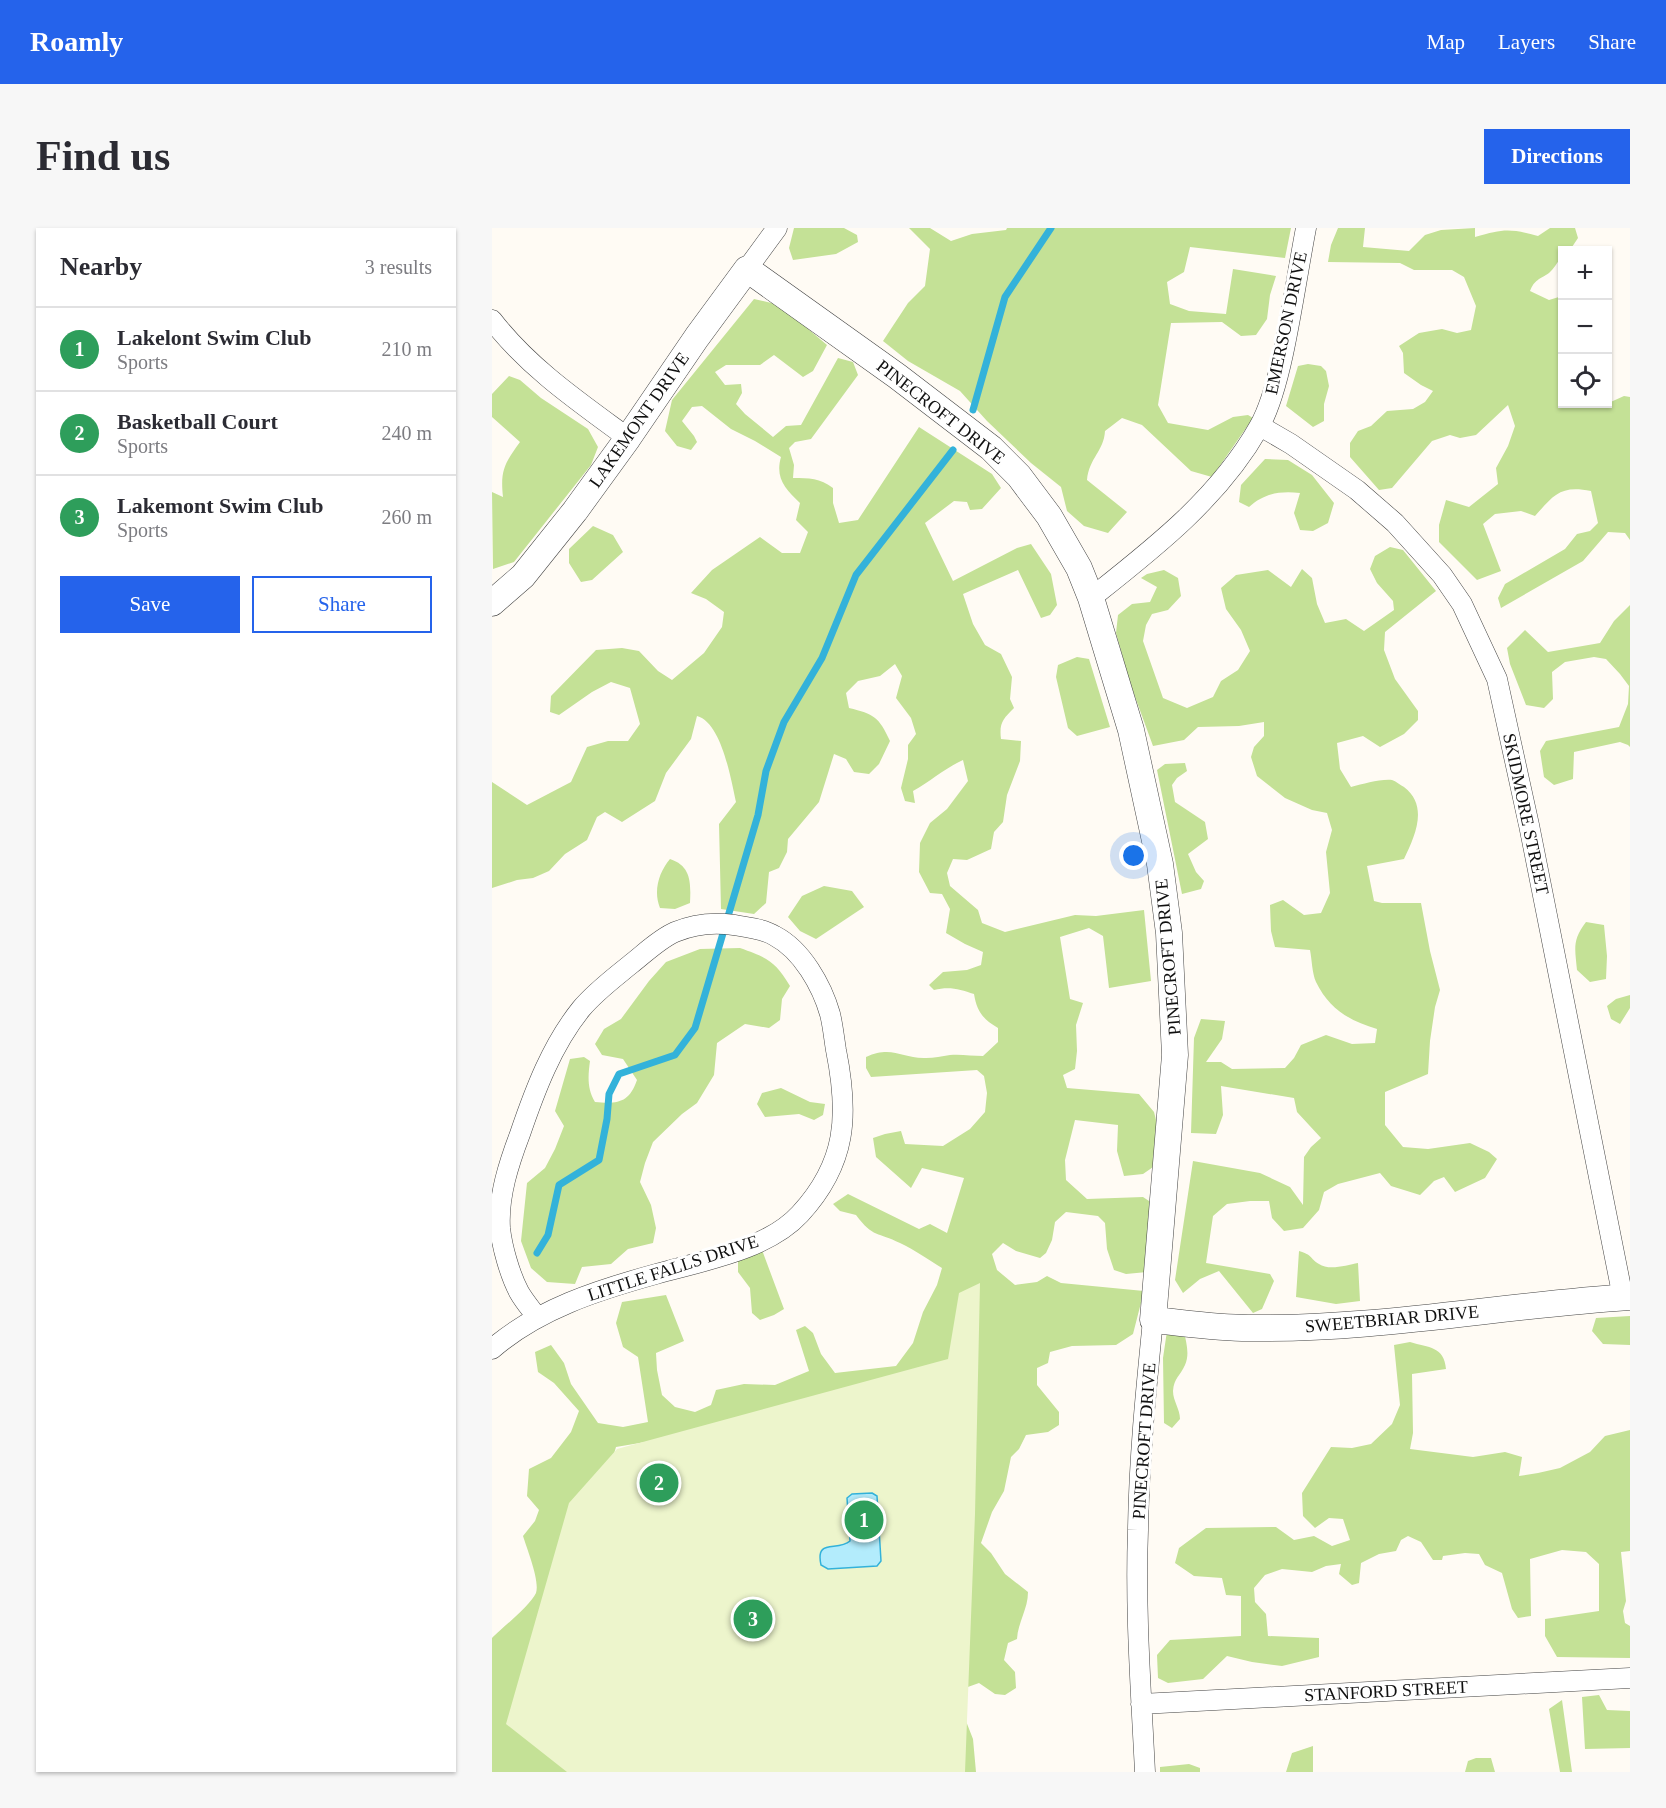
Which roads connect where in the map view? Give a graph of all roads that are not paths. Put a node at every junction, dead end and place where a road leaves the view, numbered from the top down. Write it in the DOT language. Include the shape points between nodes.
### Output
graph roads {
  1 [pos="777,228"];
  2 [pos="1306,228"];
  3 [pos="747,269"];
  4 [pos="492,320"];
  5 [pos="1260,426"];
  6 [pos="628,438"];
  7 [pos="1091,598"];
  8 [pos="492,603"];
  9 [pos="1626,1297"];
  10 [pos="537,1317"];
  11 [pos="1153,1320"];
  12 [pos="492,1349"];
  13 [pos="1630,1678"];
  14 [pos="1141,1704"];
  15 [pos="1145,1772"];
  1 -- 3 [label="street, LAKEMONT DRIVE"];
  2 -- 5 [label="street, EMERSON DRIVE" via="1277,380"];
  3 -- 6 [label="street, LAKEMONT DRIVE"];
  3 -- 7 [label="street, PINECROFT DRIVE" via="991,448 1019,476 1049,516"];
  4 -- 6 [label="street" via="545,375"];
  5 -- 7 [label="street, EMERSON DRIVE" via="1229,473 1189,516"];
  5 -- 9 [label="street, SKIDMORE STREET" via="1357,490 1395,523 1442,575 1462,604 1497,679"];
  6 -- 8 [label="street, LAKEMONT DRIVE" via="523,576"];
  7 -- 11 [label="street, PINECROFT DRIVE" via="1131,730 1160,864 1169,933 1175,1055"];
  9 -- 11 [label="street, SWEETBRIAR DRIVE" via="1308,1327 1246,1328"];
  10 -- 10 [label="street, LITTLE FALLS DRIVE" via="614,1286 712,1258 771,1236 798,1216 818,1192 842,1139 844,1100 838,1056 830,1014 816,980 798,954 776,936 717,923 672,933 609,982 564,1031 527,1114 502,1192 500,1228 508,1263 519,1292"];
  10 -- 12 [label="street, LITTLE FALLS DRIVE"];
  11 -- 14 [label="street, PINECROFT DRIVE" via="1137,1532"];
  13 -- 14 [label="street, STANFORD STREET"];
  14 -- 15 [label="street, PINECROFT DRIVE"];
}
